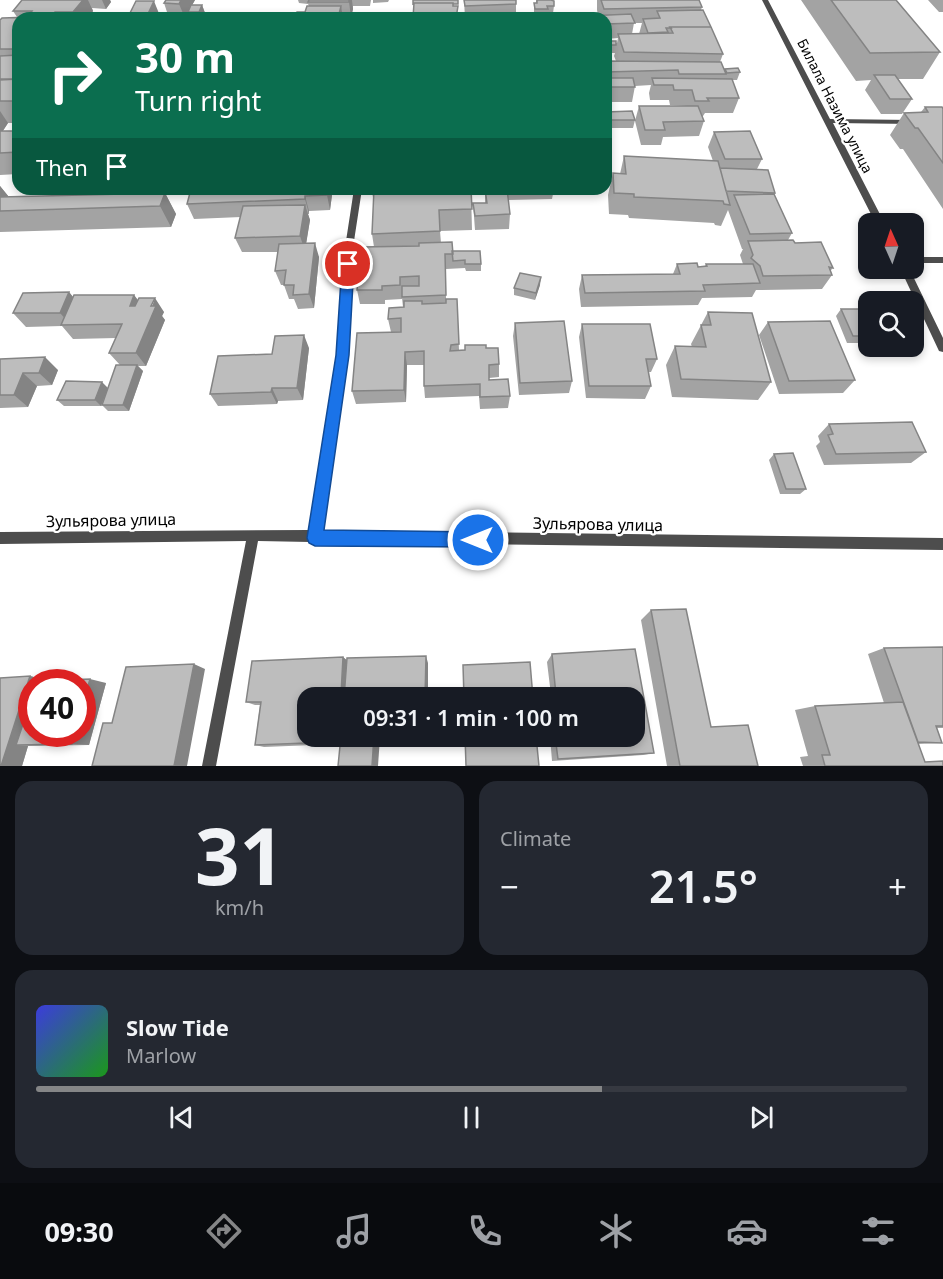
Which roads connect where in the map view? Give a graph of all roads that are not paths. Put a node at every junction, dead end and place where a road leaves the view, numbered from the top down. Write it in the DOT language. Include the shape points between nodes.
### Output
graph roads {
  1 [pos="765,0"];
  2 [pos="828,121"];
  3 [pos="919,122"];
  4 [pos="357,195"];
  5 [pos="875,213"];
  6 [pos="924,260"];
  7 [pos="943,260"];
  8 [pos="909,279"];
  9 [pos="943,348"];
  10 [pos="253,536"];
  11 [pos="0,538"];
  12 [pos="315,538"];
  13 [pos="943,544"];
  14 [pos="209,766"];
  1 -- 2 [label="street, Билала Назима улица"];
  2 -- 3 [label="street"];
  2 -- 5 [label="street, Билала Назима улица"];
  4 -- 12 [label="street" via="342,355"];
  6 -- 7 [label="street"];
  8 -- 9 [label="street"];
  10 -- 11 [label="street, Зульярова улица"];
  10 -- 12 [label="street, Зульярова улица"];
  10 -- 14 [label="street"];
  12 -- 13 [label="street, Зульярова улица"];
}
